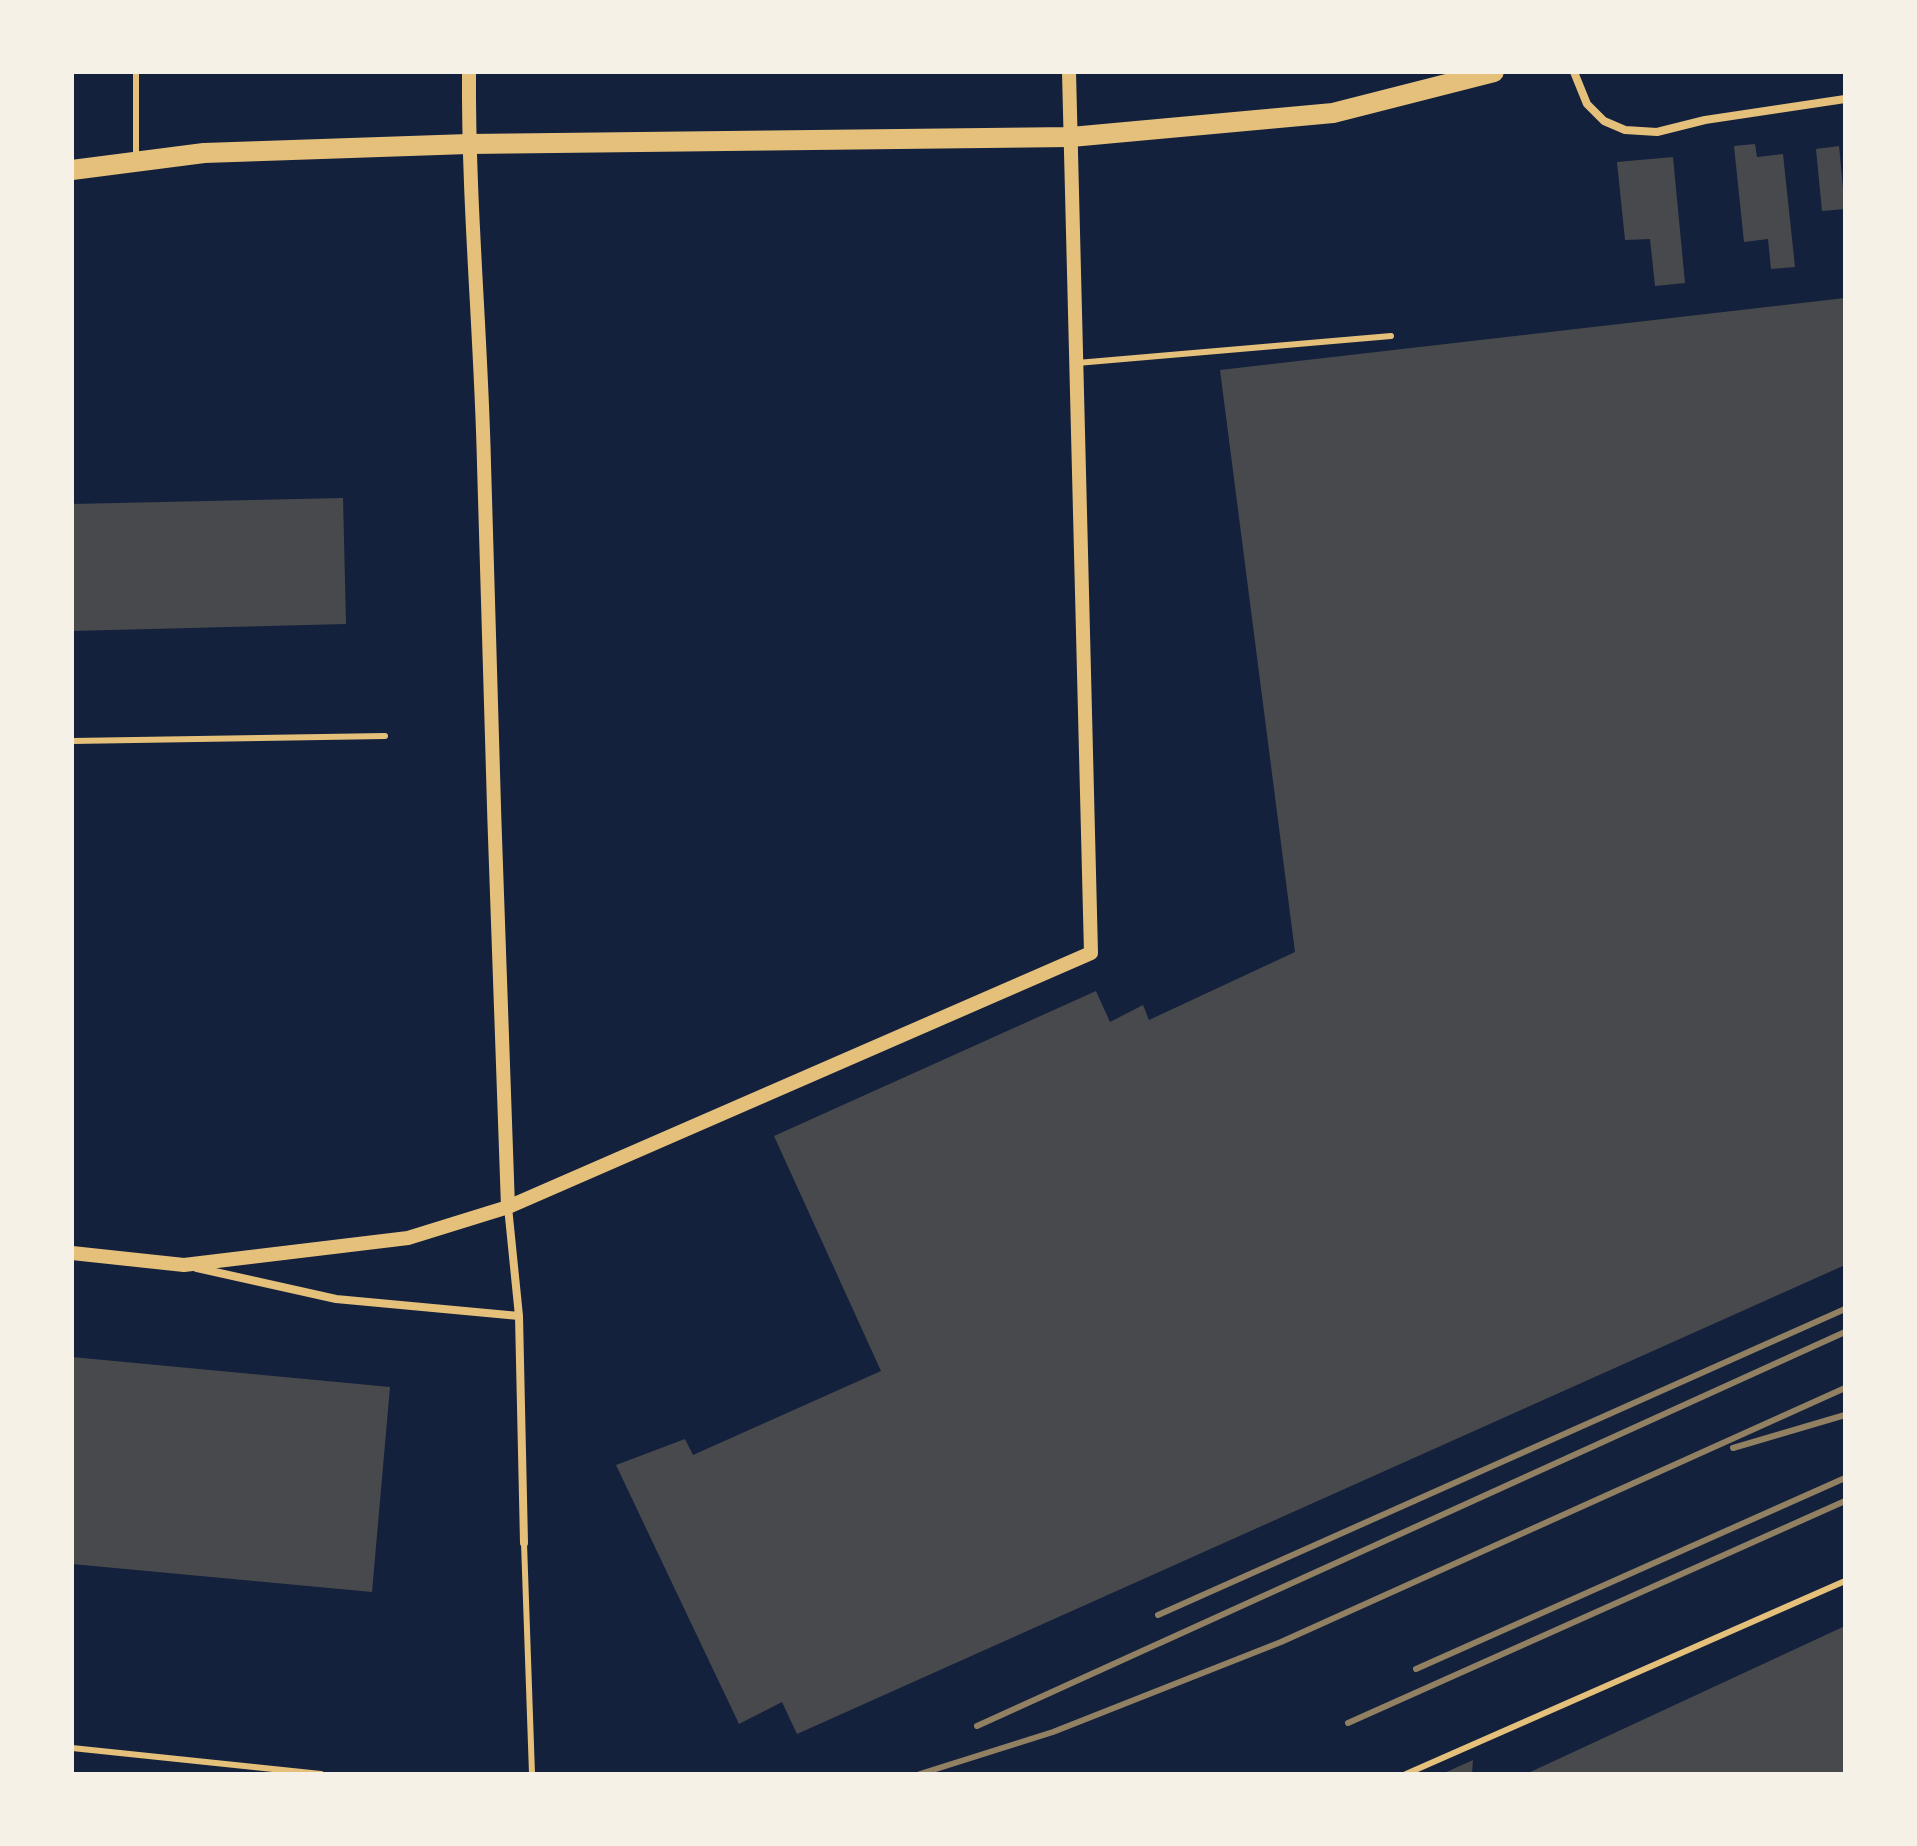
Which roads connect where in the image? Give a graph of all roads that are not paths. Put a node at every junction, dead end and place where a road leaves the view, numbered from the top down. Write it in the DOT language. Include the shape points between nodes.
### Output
graph roads {
  1 [pos="136,72"];
  2 [pos="469,72"];
  3 [pos="1069,72"];
  4 [pos="1494,72"];
  5 [pos="1574,72"];
  6 [pos="1845,99"];
  7 [pos="1071,137"];
  8 [pos="468,144"];
  9 [pos="136,161"];
  10 [pos="72,170"];
  11 [pos="1391,336"];
  12 [pos="1077,363"];
  13 [pos="385,736"];
  14 [pos="72,741"];
  15 [pos="508,1207"];
  16 [pos="72,1253"];
  17 [pos="184,1265"];
  18 [pos="519,1316"];
  19 [pos="524,1543"];
  20 [pos="1845,1581"];
  21 [pos="72,1748"];
  22 [pos="321,1774"];
  23 [pos="532,1774"];
  24 [pos="1406,1774"];
  1 -- 9 [label="lane"];
  2 -- 8 [label="street"];
  3 -- 7 [label="street"];
  4 -- 7 [label="main road" via="1333,113"];
  5 -- 6 [label="street" via="1587,104 1604,121 1625,130 1657,132"];
  7 -- 8 [label="main road"];
  7 -- 12 [label="street"];
  8 -- 9 [label="main road" via="204,153"];
  8 -- 15 [label="street" via="484,462"];
  9 -- 10 [label="main road"];
  11 -- 12 [label="lane"];
  12 -- 15 [label="street" via="1091,953"];
  13 -- 14 [label="lane"];
  15 -- 17 [label="street" via="408,1238"];
  15 -- 18 [label="street"];
  16 -- 17 [label="street"];
  17 -- 18 [label="street" via="336,1299"];
  18 -- 19 [label="street"];
  19 -- 23 [label="lane"];
  20 -- 24 [label="lane"];
  21 -- 22 [label="lane"];
}
